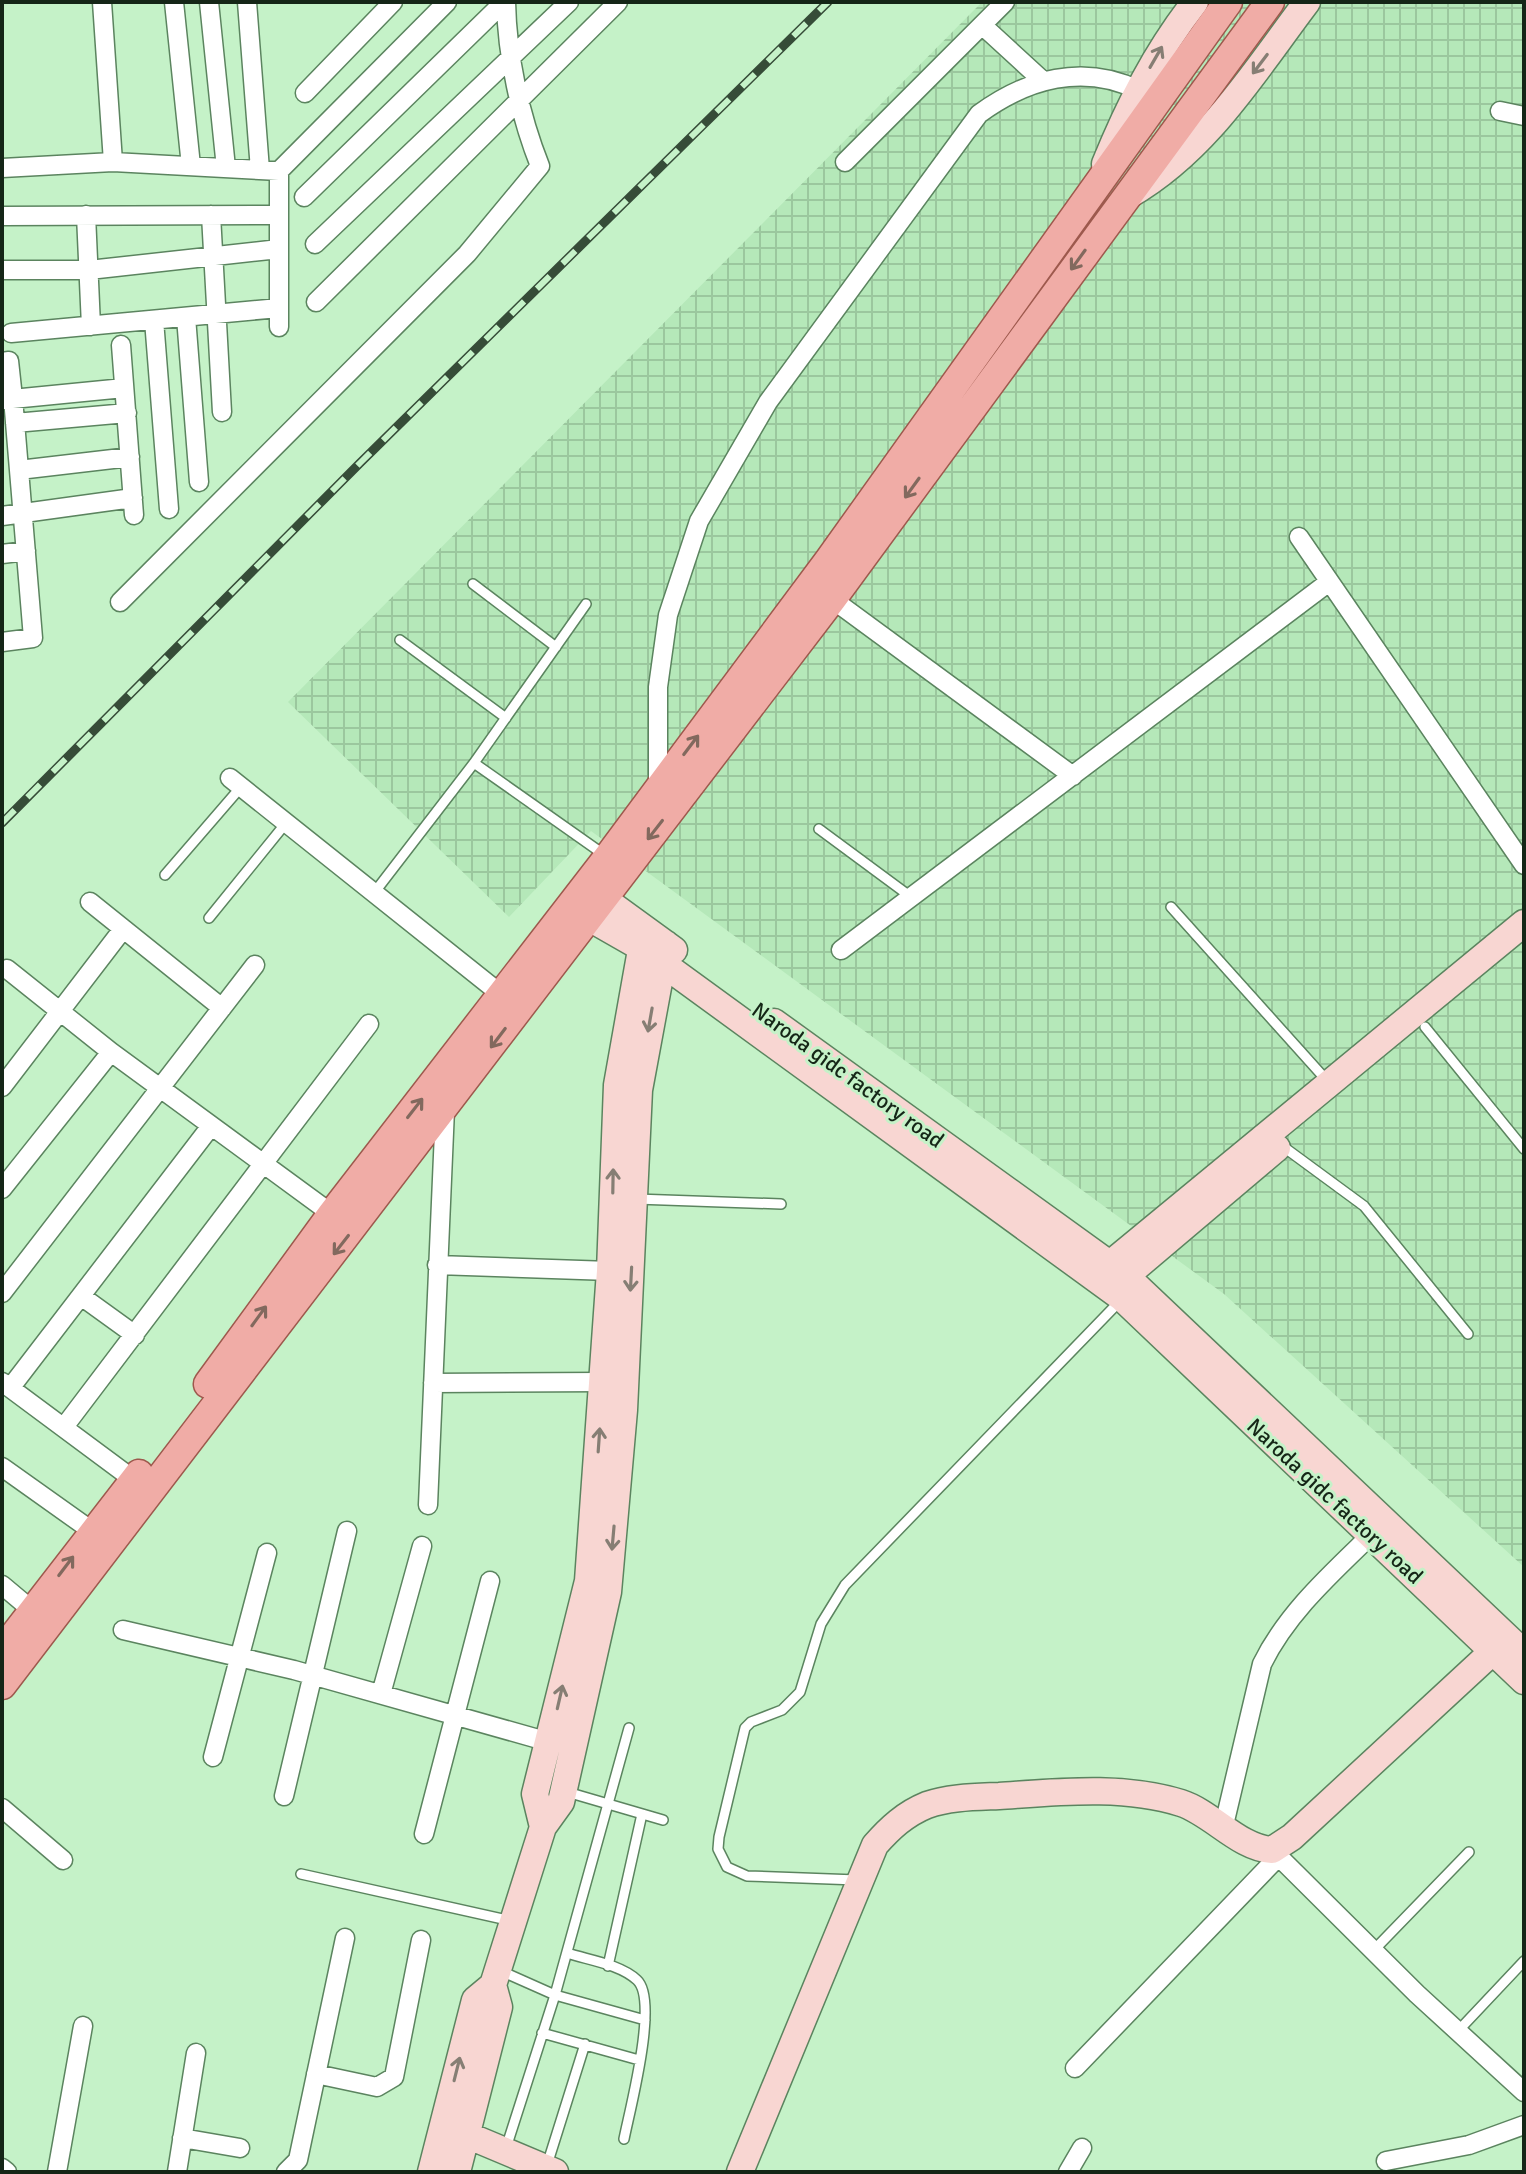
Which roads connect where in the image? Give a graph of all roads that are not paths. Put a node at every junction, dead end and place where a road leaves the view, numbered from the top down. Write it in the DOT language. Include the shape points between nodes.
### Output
graph roads {
  1 [pos="102,2"];
  2 [pos="174,2"];
  3 [pos="209,2"];
  4 [pos="247,2"];
  5 [pos="393,2"];
  6 [pos="447,2"];
  7 [pos="505,2"];
  8 [pos="569,2"];
  9 [pos="618,2"];
  10 [pos="1005,2"];
  11 [pos="1195,2"];
  12 [pos="1228,2"];
  13 [pos="1270,2"];
  14 [pos="1307,2"];
  15 [pos="982,25"];
  16 [pos="512,55"];
  17 [pos="1043,81"];
  18 [pos="1150,89"];
  19 [pos="305,93"];
  20 [pos="520,98"];
  21 [pos="1500,111"];
  22 [pos="1524,116"];
  23 [pos="113,162"];
  24 [pos="845,162"];
  25 [pos="191,166"];
  26 [pos="2,168"];
  27 [pos="226,168"];
  28 [pos="260,170"];
  29 [pos="279,171"];
  30 [pos="304,197"];
  31 [pos="1124,197"];
  32 [pos="86,215"];
  33 [pos="211,215"];
  34 [pos="279,215"];
  35 [pos="2,216"];
  36 [pos="315,244"];
  37 [pos="279,249"];
  38 [pos="213,256"];
  39 [pos="2,270"];
  40 [pos="89,270"];
  41 [pos="316,302"];
  42 [pos="216,314"];
  43 [pos="186,317"];
  44 [pos="154,320"];
  45 [pos="91,326"];
  46 [pos="11,333"];
  47 [pos="121,345"];
  48 [pos="2,362"];
  49 [pos="124,388"];
  50 [pos="8,399"];
  51 [pos="222,412"];
  52 [pos="127,413"];
  53 [pos="15,423"];
  54 [pos="9,443"];
  55 [pos="130,457"];
  56 [pos="19,470"];
  57 [pos="199,482"];
  58 [pos="169,509"];
  59 [pos="22,513"];
  60 [pos="2,516"];
  61 [pos="1299,537"];
  62 [pos="26,551"];
  63 [pos="2,554"];
  64 [pos="1329,582"];
  65 [pos="473,584"];
  66 [pos="832,599"];
  67 [pos="120,602"];
  68 [pos="586,604"];
  69 [pos="400,640"];
  70 [pos="2,642"];
  71 [pos="556,647"];
  72 [pos="506,718"];
  73 [pos="474,763"];
  74 [pos="1073,776"];
  75 [pos="236,783"];
  76 [pos="658,790"];
  77 [pos="286,823"];
  78 [pos="819,829"];
  79 [pos="616,863"];
  80 [pos="1524,865"];
  81 [pos="165,875"];
  82 [pos="374,893"];
  83 [pos="911,897"];
  84 [pos="90,902"];
  85 [pos="587,902"];
  86 [pos="1171,907"];
  87 [pos="209,918"];
  88 [pos="1524,923"];
  89 [pos="123,929"];
  90 [pos="653,946"];
  91 [pos="1524,946"];
  92 [pos="841,950"];
  93 [pos="255,965"];
  94 [pos="7,969"];
  95 [pos="502,995"];
  96 [pos="222,1008"];
  97 [pos="59,1011"];
  98 [pos="369,1024"];
  99 [pos="1425,1027"];
  100 [pos="111,1052"];
  101 [pos="1329,1083"];
  102 [pos="2,1087"];
  103 [pos="161,1089"];
  104 [pos="445,1108"];
  105 [pos="211,1126"];
  106 [pos="1281,1145"];
  107 [pos="1524,1149"];
  108 [pos="263,1164"];
  109 [pos="2,1189"];
  110 [pos="633,1199"];
  111 [pos="781,1204"];
  112 [pos="332,1214"];
  113 [pos="437,1265"];
  114 [pos="610,1271"];
  115 [pos="1113,1281"];
  116 [pos="2,1293"];
  117 [pos="81,1296"];
  118 [pos="1468,1334"];
  119 [pos="135,1335"];
  120 [pos="603,1382"];
  121 [pos="433,1383"];
  122 [pos="6,1384"];
  123 [pos="64,1427"];
  124 [pos="2,1467"];
  125 [pos="134,1480"];
  126 [pos="428,1505"];
  127 [pos="92,1531"];
  128 [pos="347,1531"];
  129 [pos="1371,1535"];
  130 [pos="422,1546"];
  131 [pos="267,1553"];
  132 [pos="490,1581"];
  133 [pos="2,1585"];
  134 [pos="33,1611"];
  135 [pos="123,1630"];
  136 [pos="1508,1647"];
  137 [pos="2,1651"];
  138 [pos="241,1658"];
  139 [pos="312,1675"];
  140 [pos="1524,1681"];
  141 [pos="2,1685"];
  142 [pos="381,1694"];
  143 [pos="455,1713"];
  144 [pos="629,1728"];
  145 [pos="549,1742"];
  146 [pos="213,1757"];
  147 [pos="563,1791"];
  148 [pos="284,1796"];
  149 [pos="608,1803"];
  150 [pos="2,1808"];
  151 [pos="642,1814"];
  152 [pos="663,1820"];
  153 [pos="1224,1825"];
  154 [pos="543,1827"];
  155 [pos="424,1834"];
  156 [pos="1469,1852"];
  157 [pos="1275,1853"];
  158 [pos="63,1860"];
  159 [pos="301,1874"];
  160 [pos="860,1881"];
  161 [pos="513,1921"];
  162 [pos="345,1938"];
  163 [pos="421,1940"];
  164 [pos="1373,1951"];
  165 [pos="567,1953"];
  166 [pos="1524,1961"];
  167 [pos="608,1966"];
  168 [pos="496,1977"];
  169 [pos="555,1995"];
  170 [pos="645,2020"];
  171 [pos="83,2026"];
  172 [pos="1458,2031"];
  173 [pos="542,2033"];
  174 [pos="585,2044"];
  175 [pos="196,2053"];
  176 [pos="639,2060"];
  177 [pos="1075,2068"];
  178 [pos="316,2074"];
  179 [pos="1524,2092"];
  180 [pos="1524,2125"];
  181 [pos="454,2130"];
  182 [pos="182,2138"];
  183 [pos="624,2139"];
  184 [pos="240,2148"];
  185 [pos="1082,2148"];
  186 [pos="505,2151"];
  187 [pos="1386,2161"];
  188 [pos="551,2170"];
  189 [pos="57,2172"];
  190 [pos="177,2172"];
  191 [pos="286,2172"];
  192 [pos="431,2172"];
  193 [pos="457,2172"];
  194 [pos="740,2172"];
  195 [pos="1068,2172"];
  1 -- 23 [label="street"];
  2 -- 25 [label="street"];
  3 -- 27 [label="street"];
  4 -- 28 [label="street"];
  5 -- 19 [label="street"];
  6 -- 29 [label="street"];
  7 -- 16 [label="street"];
  7 -- 30 [label="street"];
  8 -- 16 [label="street"];
  9 -- 20 [label="street"];
  10 -- 15 [label="street"];
  18 -- 11 [label="street, one-way" via="1158,52"];
  12 -- 18 [label="main road"];
  13 -- 31 [label="main road"];
  14 -- 31 [label="street, one-way" via="1209,131 1160,177"];
  15 -- 17 [label="street"];
  15 -- 24 [label="street"];
  16 -- 20 [label="street"];
  16 -- 36 [label="street"];
  17 -- 18 [label="street" via="1083,74"];
  17 -- 76 [label="street" via="979,114 768,402 699,521 668,615 658,687"];
  76 -- 18 [label="main road, one-way" via="1100,178"];
  20 -- 41 [label="street"];
  20 -- 67 [label="street" via="540,166 467,254"];
  21 -- 22 [label="street"];
  23 -- 25 [label="street"];
  23 -- 26 [label="street"];
  25 -- 27 [label="street"];
  27 -- 28 [label="street"];
  28 -- 29 [label="street"];
  29 -- 34 [label="street"];
  31 -- 66 [label="main road, one-way"];
  32 -- 33 [label="street"];
  32 -- 35 [label="street"];
  32 -- 40 [label="street"];
  33 -- 34 [label="street"];
  33 -- 38 [label="street"];
  34 -- 37 [label="street"];
  37 -- 38 [label="street"];
  37 -- 42 [label="street" via="279,317"];
  38 -- 40 [label="street"];
  38 -- 42 [label="street"];
  39 -- 40 [label="street"];
  40 -- 45 [label="street"];
  42 -- 43 [label="street"];
  42 -- 51 [label="street"];
  43 -- 44 [label="street"];
  43 -- 57 [label="street"];
  44 -- 45 [label="street"];
  44 -- 58 [label="street"];
  45 -- 46 [label="street"];
  47 -- 49 [label="street"];
  48 -- 50 [label="street" via="9,361"];
  49 -- 50 [label="street"];
  49 -- 52 [label="street"];
  50 -- 53 [label="street"];
  52 -- 53 [label="street"];
  52 -- 55 [label="street"];
  53 -- 54 [label="street"];
  54 -- 56 [label="street"];
  55 -- 56 [label="street"];
  55 -- 59 [label="street" via="133,507"];
  56 -- 59 [label="street"];
  59 -- 60 [label="street"];
  59 -- 62 [label="street"];
  61 -- 64 [label="street"];
  62 -- 63 [label="street"];
  62 -- 70 [label="street" via="33,638"];
  64 -- 74 [label="street"];
  64 -- 80 [label="street"];
  65 -- 71 [label="lane"];
  66 -- 74 [label="street"];
  66 -- 79 [label="main road, one-way"];
  68 -- 71 [label="lane"];
  69 -- 72 [label="lane"];
  71 -- 72 [label="lane"];
  72 -- 73 [label="lane"];
  73 -- 79 [label="lane"];
  73 -- 82 [label="lane"];
  74 -- 83 [label="street"];
  75 -- 77 [label="street"];
  75 -- 81 [label="lane"];
  76 -- 79 [label="main road"];
  77 -- 82 [label="street"];
  77 -- 87 [label="lane"];
  78 -- 83 [label="lane"];
  79 -- 85 [label="main road"];
  82 -- 95 [label="street"];
  83 -- 92 [label="street"];
  84 -- 89 [label="street"];
  85 -- 90 [label="street, Naroda gidc factory road"];
  85 -- 95 [label="main road"];
  85 -- 104 [label="main road, one-way"];
  86 -- 101 [label="lane"];
  88 -- 101 [label="street"];
  89 -- 96 [label="street"];
  89 -- 97 [label="street"];
  90 -- 110 [label="street, one-way"];
  114 -- 90 [label="street, one-way" via="616,1098"];
  90 -- 115 [label="street, Naroda gidc factory road"];
  91 -- 99 [label="street"];
  93 -- 96 [label="street"];
  94 -- 97 [label="street"];
  112 -- 95 [label="main road, one-way"];
  96 -- 103 [label="street"];
  97 -- 100 [label="street"];
  97 -- 102 [label="street"];
  98 -- 108 [label="street"];
  99 -- 106 [label="street"];
  99 -- 107 [label="lane"];
  100 -- 103 [label="street"];
  100 -- 109 [label="street"];
  101 -- 115 [label="street"];
  103 -- 105 [label="street"];
  103 -- 116 [label="street"];
  104 -- 113 [label="street"];
  104 -- 141 [label="main road, one-way"];
  105 -- 108 [label="street"];
  105 -- 117 [label="street"];
  106 -- 115 [label="street"];
  106 -- 118 [label="lane" via="1364,1206"];
  108 -- 112 [label="street"];
  108 -- 119 [label="street"];
  110 -- 111 [label="lane"];
  110 -- 147 [label="street, one-way" via="624,1410 608,1592"];
  125 -- 112 [label="main road, one-way"];
  113 -- 114 [label="street"];
  113 -- 121 [label="street"];
  114 -- 120 [label="street"];
  115 -- 129 [label="street, Naroda gidc factory road"];
  115 -- 136 [label="street, Naroda gidc factory road"];
  115 -- 160 [label="lane" via="845,1585 821,1624 800,1692 782,1710 745,1728 719,1837 718,1849 727,1867 747,1876"];
  117 -- 119 [label="street"];
  117 -- 122 [label="street"];
  119 -- 123 [label="street"];
  120 -- 121 [label="street"];
  145 -- 120 [label="street, one-way" via="588,1581"];
  121 -- 126 [label="street"];
  122 -- 123 [label="street"];
  123 -- 125 [label="street"];
  124 -- 127 [label="street"];
  125 -- 127 [label="main road"];
  134 -- 127 [label="main road, one-way"];
  128 -- 139 [label="street"];
  129 -- 136 [label="street, Naroda gidc factory road"];
  129 -- 153 [label="street" via="1272,1644 1262,1664"];
  130 -- 142 [label="street"];
  131 -- 138 [label="street"];
  132 -- 143 [label="street"];
  133 -- 134 [label="street"];
  134 -- 137 [label="main road"];
  135 -- 138 [label="street"];
  136 -- 140 [label="street, Naroda gidc factory road"];
  136 -- 157 [label="street"];
  138 -- 139 [label="street"];
  138 -- 146 [label="street"];
  139 -- 142 [label="street"];
  139 -- 148 [label="street"];
  142 -- 143 [label="street"];
  143 -- 145 [label="street"];
  143 -- 155 [label="street"];
  144 -- 149 [label="lane"];
  145 -- 154 [label="street" via="535,1794"];
  147 -- 149 [label="lane"];
  147 -- 154 [label="street"];
  149 -- 151 [label="lane"];
  149 -- 165 [label="lane"];
  150 -- 158 [label="street"];
  151 -- 152 [label="lane"];
  151 -- 167 [label="lane"];
  153 -- 157 [label="street"];
  153 -- 160 [label="street" via="1179,1802 1089,1790 961,1798 929,1804 890,1827 875,1845"];
  154 -- 161 [label="street"];
  156 -- 164 [label="lane"];
  157 -- 164 [label="street"];
  157 -- 177 [label="street"];
  159 -- 161 [label="lane"];
  160 -- 194 [label="street"];
  161 -- 168 [label="street"];
  162 -- 178 [label="street"];
  163 -- 178 [label="street" via="394,2077 377,2087"];
  164 -- 172 [label="street"];
  165 -- 167 [label="lane"];
  165 -- 169 [label="lane"];
  166 -- 172 [label="lane"];
  167 -- 170 [label="lane" via="641,1983"];
  168 -- 169 [label="lane"];
  168 -- 181 [label="street" via="475,2000"];
  169 -- 170 [label="lane"];
  169 -- 173 [label="lane"];
  170 -- 176 [label="lane"];
  171 -- 189 [label="street"];
  172 -- 179 [label="street"];
  173 -- 174 [label="lane"];
  173 -- 186 [label="lane"];
  174 -- 176 [label="lane"];
  174 -- 188 [label="lane"];
  175 -- 182 [label="street"];
  176 -- 183 [label="lane"];
  178 -- 191 [label="street" via="298,2160"];
  180 -- 187 [label="street" via="1469,2145"];
  181 -- 186 [label="street"];
  181 -- 192 [label="street"];
  181 -- 193 [label="street"];
  182 -- 184 [label="street"];
  182 -- 190 [label="street"];
  185 -- 195 [label="street"];
  186 -- 188 [label="street"];
}
